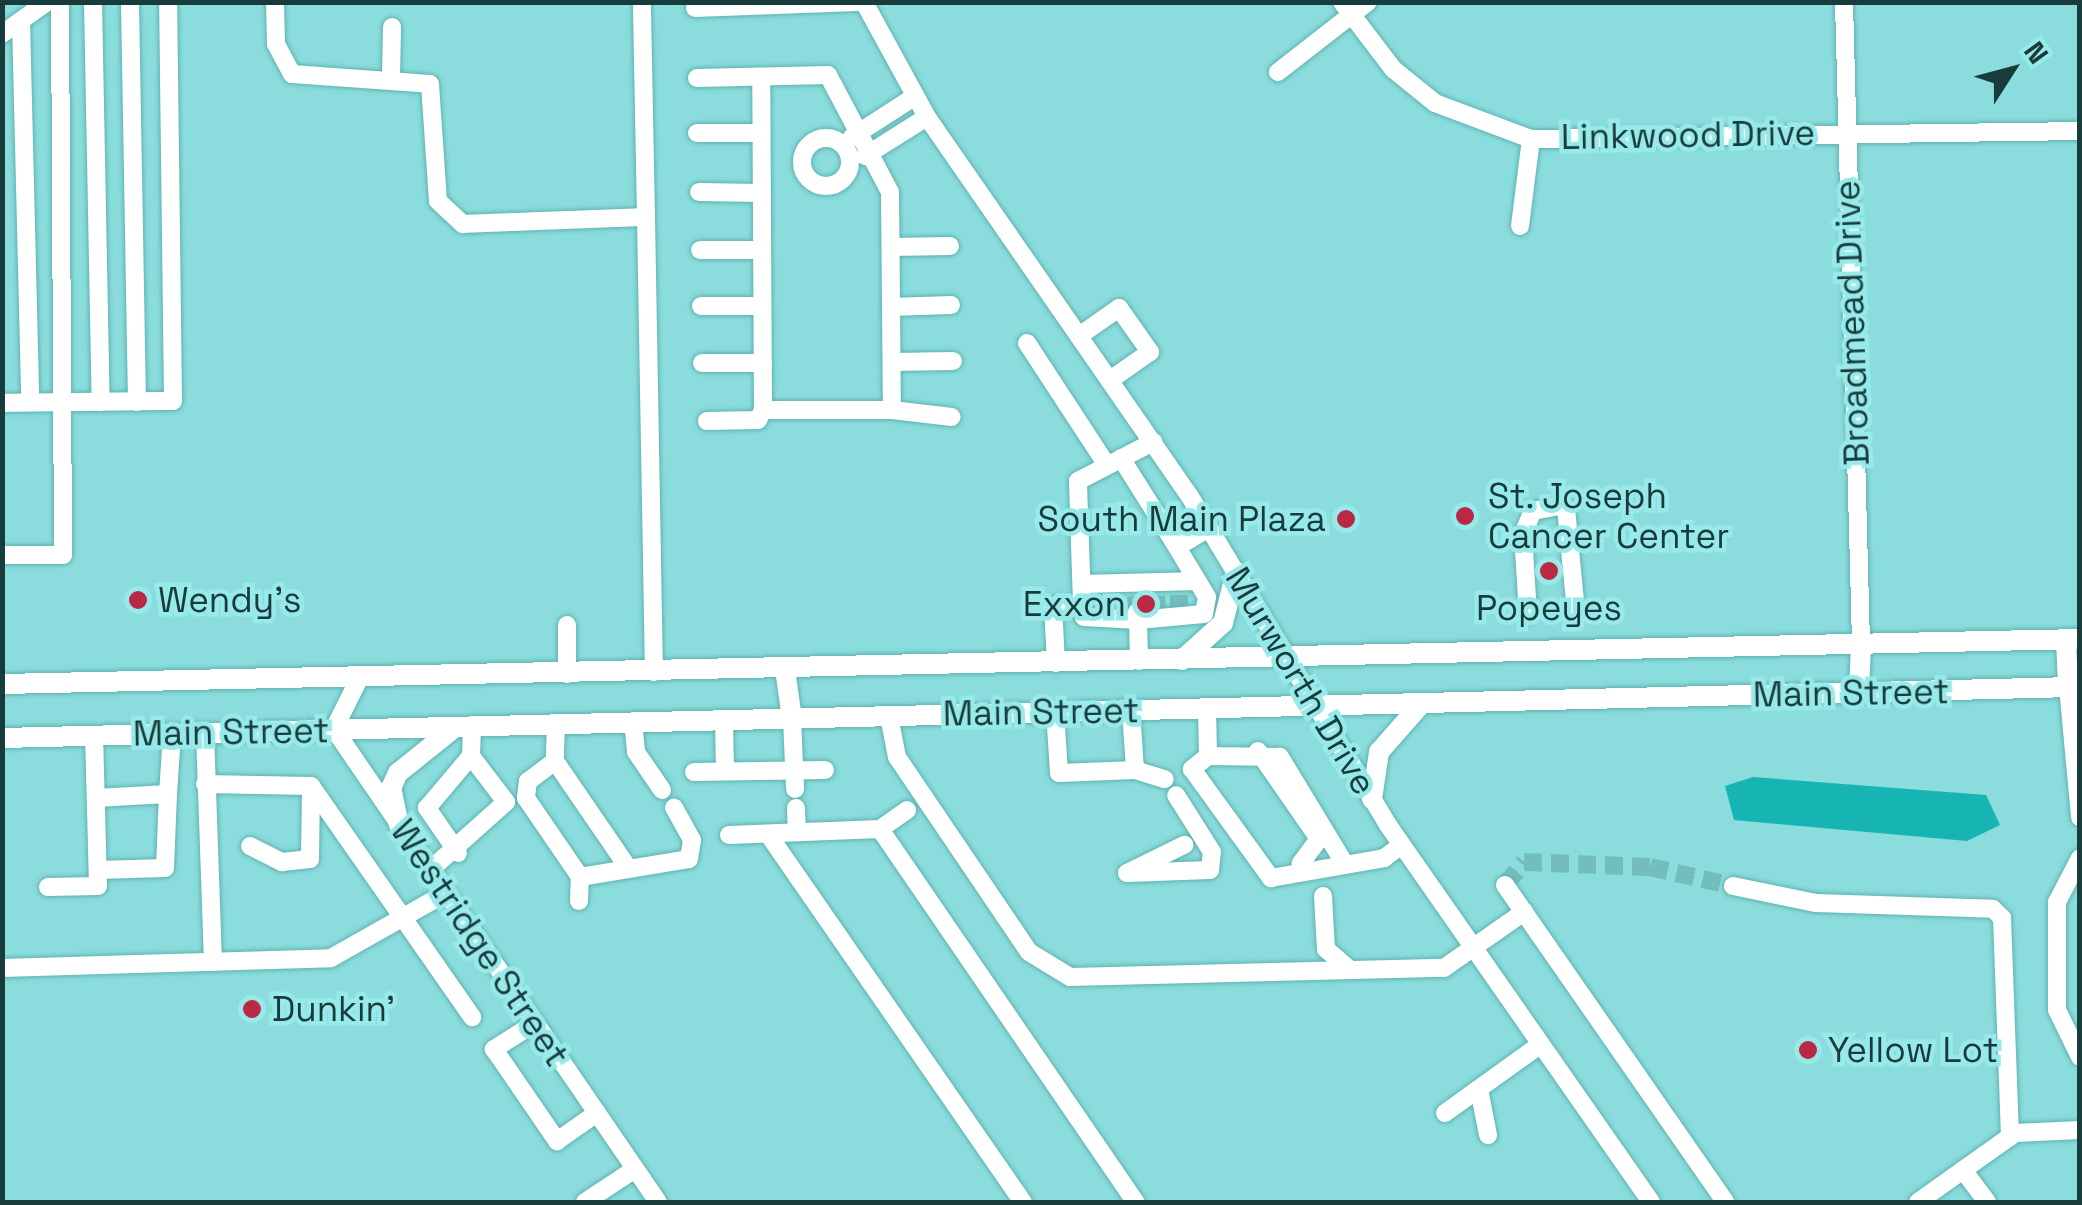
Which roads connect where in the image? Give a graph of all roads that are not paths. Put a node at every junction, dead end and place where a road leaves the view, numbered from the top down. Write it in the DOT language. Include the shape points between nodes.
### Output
graph roads {
  1 [pos="46,2"];
  2 [pos="60,2"];
  3 [pos="93,2"];
  4 [pos="130,2"];
  5 [pos="168,2"];
  6 [pos="275,2"];
  7 [pos="642,2"];
  8 [pos="860,2"];
  9 [pos="1368,2"];
  10 [pos="1844,2"];
  11 [pos="748,5"];
  12 [pos="695,8"];
  13 [pos="1346,9"];
  14 [pos="22,21"];
  15 [pos="392,27"];
  16 [pos="2,34"];
  17 [pos="1278,72"];
  18 [pos="392,76"];
  19 [pos="697,78"];
  20 [pos="761,81"];
  21 [pos="914,97"];
  22 [pos="928,117"];
  23 [pos="860,130"];
  24 [pos="2080,131"];
  25 [pos="1846,132"];
  26 [pos="698,133"];
  27 [pos="761,133"];
  28 [pos="1531,138"];
  29 [pos="872,153"];
  30 [pos="698,192"];
  31 [pos="762,194"];
  32 [pos="646,217"];
  33 [pos="1520,226"];
  34 [pos="950,246"];
  35 [pos="890,248"];
  36 [pos="700,250"];
  37 [pos="762,250"];
  38 [pos="951,305"];
  39 [pos="701,306"];
  40 [pos="762,306"];
  41 [pos="891,308"];
  42 [pos="1080,336"];
  43 [pos="1027,343"];
  44 [pos="953,361"];
  45 [pos="892,362"];
  46 [pos="702,363"];
  47 [pos="763,363"];
  48 [pos="1110,380"];
  49 [pos="30,402"];
  50 [pos="63,402"];
  51 [pos="100,402"];
  52 [pos="137,402"];
  53 [pos="2,403"];
  54 [pos="763,410"];
  55 [pos="892,410"];
  56 [pos="952,417"];
  57 [pos="707,421"];
  58 [pos="1153,442"];
  59 [pos="1113,460"];
  60 [pos="1209,528"];
  61 [pos="1178,546"];
  62 [pos="2,555"];
  63 [pos="1236,572"];
  64 [pos="1082,584"];
  65 [pos="1183,598"];
  66 [pos="1157,602"];
  67 [pos="1115,603"];
  68 [pos="1136,603"];
  69 [pos="1082,604"];
  70 [pos="1576,612"];
  71 [pos="1528,614"];
  72 [pos="567,626"];
  73 [pos="2073,639"];
  74 [pos="1861,644"];
  75 [pos="1285,657"];
  76 [pos="1140,660"];
  77 [pos="1182,660"];
  78 [pos="1056,663"];
  79 [pos="785,669"];
  80 [pos="654,672"];
  81 [pos="567,674"];
  82 [pos="360,679"];
  83 [pos="2,684"];
  84 [pos="2074,687"];
  85 [pos="1859,692"];
  86 [pos="1422,703"];
  87 [pos="1316,706"];
  88 [pos="1206,708"];
  89 [pos="1131,710"];
  90 [pos="1055,712"];
  91 [pos="889,716"];
  92 [pos="792,719"];
  93 [pos="724,720"];
  94 [pos="633,722"];
  95 [pos="556,724"];
  96 [pos="464,726"];
  97 [pos="334,730"];
  98 [pos="205,733"];
  99 [pos="172,734"];
  100 [pos="94,735"];
  101 [pos="2,738"];
  102 [pos="1258,751"];
  103 [pos="470,756"];
  104 [pos="1208,756"];
  105 [pos="555,762"];
  106 [pos="825,770"];
  107 [pos="1135,770"];
  108 [pos="724,771"];
  109 [pos="694,772"];
  110 [pos="206,784"];
  111 [pos="311,786"];
  112 [pos="795,789"];
  113 [pos="662,790"];
  114 [pos="168,794"];
  115 [pos="96,798"];
  116 [pos="1372,800"];
  117 [pos="674,808"];
  118 [pos="907,810"];
  119 [pos="2080,817"];
  120 [pos="399,825"];
  121 [pos="880,829"];
  122 [pos="797,832"];
  123 [pos="768,834"];
  124 [pos="729,836"];
  125 [pos="1184,845"];
  126 [pos="1402,845"];
  127 [pos="250,846"];
  128 [pos="458,853"];
  129 [pos="2080,858"];
  130 [pos="1342,861"];
  131 [pos="627,866"];
  132 [pos="98,870"];
  133 [pos="430,870"];
  134 [pos="580,877"];
  135 [pos="1278,878"];
  136 [pos="1505,885"];
  137 [pos="48,886"];
  138 [pos="1733,886"];
  139 [pos="446,892"];
  140 [pos="1323,896"];
  141 [pos="579,902"];
  142 [pos="1524,912"];
  143 [pos="402,914"];
  144 [pos="1474,950"];
  145 [pos="213,962"];
  146 [pos="2,968"];
  147 [pos="1350,970"];
  148 [pos="472,1017"];
  149 [pos="535,1023"];
  150 [pos="1541,1044"];
  151 [pos="2080,1056"];
  152 [pos="1479,1089"];
  153 [pos="597,1113"];
  154 [pos="1445,1113"];
  155 [pos="2080,1130"];
  156 [pos="1488,1135"];
  157 [pos="2010,1137"];
  158 [pos="636,1169"];
  159 [pos="1963,1170"];
  160 [pos="589,1201"];
  161 [pos="658,1202"];
  162 [pos="1023,1202"];
  163 [pos="1135,1202"];
  164 [pos="1650,1202"];
  165 [pos="1725,1202"];
  166 [pos="1918,1202"];
  167 [pos="1988,1202"];
  1 -- 14 [label="street"];
  2 -- 50 [label="street"];
  3 -- 51 [label="street"];
  4 -- 52 [label="street"];
  5 -- 52 [label="street" via="173,401"];
  6 -- 18 [label="street" via="276,44 292,74"];
  7 -- 32 [label="street"];
  8 -- 11 [label="street"];
  8 -- 21 [label="street, Murworth Drive"];
  9 -- 13 [label="street"];
  10 -- 25 [label="street, Broadmead Drive"];
  11 -- 12 [label="street"];
  13 -- 17 [label="street"];
  13 -- 28 [label="street, Linkwood Drive" via="1436,103"];
  14 -- 16 [label="street"];
  14 -- 49 [label="street"];
  15 -- 18 [label="street"];
  18 -- 32 [label="street" via="420,77 434,94 446,216 463,224"];
  19 -- 20 [label="street"];
  20 -- 23 [label="street" via="828,75"];
  20 -- 27 [label="street"];
  21 -- 22 [label="street, Murworth Drive"];
  21 -- 23 [label="street"];
  22 -- 29 [label="street"];
  22 -- 42 [label="street, Murworth Drive"];
  23 -- 29 [label="street"];
  23 -- 29 [label="street" via="846,153"];
  24 -- 25 [label="street, Linkwood Drive"];
  25 -- 28 [label="street, Linkwood Drive"];
  25 -- 74 [label="street, Broadmead Drive"];
  26 -- 27 [label="street"];
  27 -- 31 [label="street"];
  28 -- 33 [label="street, Linkwood Drive"];
  29 -- 35 [label="street" via="890,192"];
  30 -- 31 [label="street"];
  31 -- 37 [label="street"];
  32 -- 80 [label="street"];
  34 -- 35 [label="street"];
  35 -- 41 [label="street"];
  36 -- 37 [label="street"];
  37 -- 40 [label="street"];
  38 -- 41 [label="street"];
  39 -- 40 [label="street"];
  40 -- 47 [label="street"];
  41 -- 45 [label="street"];
  42 -- 48 [label="street, Murworth Drive"];
  42 -- 48 [label="street" via="1120,308 1150,352"];
  43 -- 59 [label="street"];
  44 -- 45 [label="street"];
  45 -- 55 [label="street"];
  46 -- 47 [label="street"];
  47 -- 54 [label="street"];
  48 -- 58 [label="street, Murworth Drive"];
  49 -- 50 [label="street"];
  49 -- 53 [label="street"];
  50 -- 51 [label="street"];
  50 -- 62 [label="street" via="64,556"];
  51 -- 52 [label="street"];
  54 -- 55 [label="street"];
  54 -- 57 [label="street" via="758,420"];
  55 -- 56 [label="street"];
  58 -- 59 [label="street"];
  58 -- 60 [label="street, Murworth Drive"];
  59 -- 61 [label="street"];
  59 -- 64 [label="street" via="1078,480"];
  60 -- 61 [label="street"];
  60 -- 63 [label="street, Murworth Drive"];
  61 -- 65 [label="street"];
  63 -- 75 [label="street, Murworth Drive"];
  63 -- 77 [label="main road" via="1222,623"];
  64 -- 67 [label="street"];
  64 -- 69 [label="street"];
  65 -- 66 [label="street"];
  65 -- 66 [label="street"];
  66 -- 68 [label="street"];
  66 -- 68 [label="street"];
  67 -- 68 [label="street"];
  67 -- 68 [label="street"];
  67 -- 69 [label="street" via="1084,616"];
  68 -- 76 [label="street"];
  69 -- 78 [label="street" via="1053,606"];
  70 -- 71 [label="street" via="1566,508 1558,506 1532,511 1523,534"];
  72 -- 81 [label="street"];
  73 -- 74 [label="main road, Main Street"];
  73 -- 84 [label="main road"];
  74 -- 75 [label="main road, Main Street"];
  74 -- 85 [label="main road"];
  75 -- 77 [label="main road, Main Street"];
  75 -- 87 [label="street, Murworth Drive"];
  76 -- 77 [label="main road, Main Street"];
  76 -- 78 [label="main road, Main Street"];
  78 -- 79 [label="main road, Main Street"];
  79 -- 80 [label="main road, Main Street"];
  79 -- 92 [label="main road"];
  80 -- 81 [label="main road, Main Street"];
  81 -- 82 [label="main road, Main Street"];
  82 -- 83 [label="main road, Main Street"];
  82 -- 97 [label="street"];
  84 -- 85 [label="main road, Main Street"];
  84 -- 119 [label="street"];
  85 -- 86 [label="main road, Main Street"];
  86 -- 87 [label="main road, Main Street"];
  86 -- 116 [label="main road" via="1379,752"];
  87 -- 88 [label="main road, Main Street"];
  87 -- 116 [label="street, Murworth Drive"];
  88 -- 89 [label="main road, Main Street"];
  88 -- 104 [label="street"];
  89 -- 90 [label="main road, Main Street"];
  89 -- 107 [label="street"];
  90 -- 91 [label="main road, Main Street"];
  90 -- 107 [label="street" via="1059,773"];
  91 -- 92 [label="main road, Main Street"];
  91 -- 147 [label="street" via="897,757 1029,952 1070,977"];
  92 -- 93 [label="main road, Main Street"];
  92 -- 112 [label="street"];
  93 -- 94 [label="main road, Main Street"];
  93 -- 108 [label="street"];
  94 -- 95 [label="main road, Main Street"];
  94 -- 113 [label="street" via="636,752"];
  95 -- 96 [label="main road, Main Street"];
  95 -- 105 [label="street"];
  96 -- 97 [label="main road, Main Street"];
  96 -- 103 [label="street"];
  96 -- 120 [label="main road" via="398,772 391,788"];
  97 -- 98 [label="main road, Main Street"];
  97 -- 120 [label="street, Westridge Street"];
  98 -- 99 [label="main road, Main Street"];
  98 -- 110 [label="street"];
  99 -- 100 [label="main road, Main Street"];
  99 -- 114 [label="street"];
  100 -- 101 [label="main road, Main Street"];
  100 -- 115 [label="street"];
  102 -- 104 [label="street"];
  102 -- 130 [label="street" via="1280,757"];
  102 -- 135 [label="street" via="1320,839 1314,854"];
  103 -- 128 [label="street" via="428,808"];
  103 -- 128 [label="street" via="506,802"];
  104 -- 135 [label="street" via="1192,768"];
  105 -- 131 [label="street"];
  105 -- 134 [label="street" via="528,781 526,798"];
  106 -- 112 [label="street"];
  107 -- 125 [label="street" via="1170,787 1215,863 1198,873 1127,873"];
  108 -- 109 [label="street"];
  108 -- 112 [label="street"];
  110 -- 111 [label="street"];
  110 -- 145 [label="street"];
  111 -- 127 [label="street" via="310,859 282,862"];
  111 -- 143 [label="street"];
  112 -- 122 [label="street"];
  114 -- 115 [label="street"];
  114 -- 132 [label="street" via="165,868"];
  115 -- 132 [label="street"];
  116 -- 126 [label="street, Murworth Drive"];
  117 -- 131 [label="street" via="692,840 689,859"];
  118 -- 121 [label="street"];
  120 -- 133 [label="street, Westridge Street"];
  121 -- 122 [label="street"];
  121 -- 163 [label="street"];
  122 -- 123 [label="street"];
  123 -- 124 [label="street"];
  123 -- 162 [label="street"];
  126 -- 130 [label="street" via="1384,858"];
  126 -- 144 [label="street, Murworth Drive"];
  128 -- 133 [label="street"];
  129 -- 151 [label="street" via="2057,902 2057,1010"];
  130 -- 135 [label="street"];
  131 -- 134 [label="street"];
  132 -- 137 [label="street" via="98,886"];
  133 -- 139 [label="street, Westridge Street"];
  134 -- 141 [label="street"];
  136 -- 142 [label="street"];
  138 -- 157 [label="street" via="1816,902 1994,910 2002,918"];
  139 -- 143 [label="street"];
  139 -- 149 [label="street, Westridge Street"];
  140 -- 147 [label="street" via="1326,948"];
  142 -- 144 [label="street"];
  142 -- 165 [label="street"];
  143 -- 145 [label="street" via="330,958"];
  143 -- 148 [label="street"];
  144 -- 147 [label="street" via="1444,968"];
  144 -- 150 [label="street, Murworth Drive"];
  145 -- 146 [label="street"];
  149 -- 153 [label="street, Westridge Street"];
  149 -- 153 [label="street" via="494,1049 556,1141"];
  150 -- 152 [label="street"];
  150 -- 164 [label="street, Murworth Drive"];
  152 -- 154 [label="street"];
  152 -- 156 [label="street"];
  153 -- 158 [label="street, Westridge Street"];
  155 -- 157 [label="street" via="2032,1127"];
  157 -- 159 [label="street"];
  158 -- 160 [label="street"];
  158 -- 161 [label="street, Westridge Street"];
  159 -- 166 [label="street"];
  159 -- 167 [label="street"];
}
